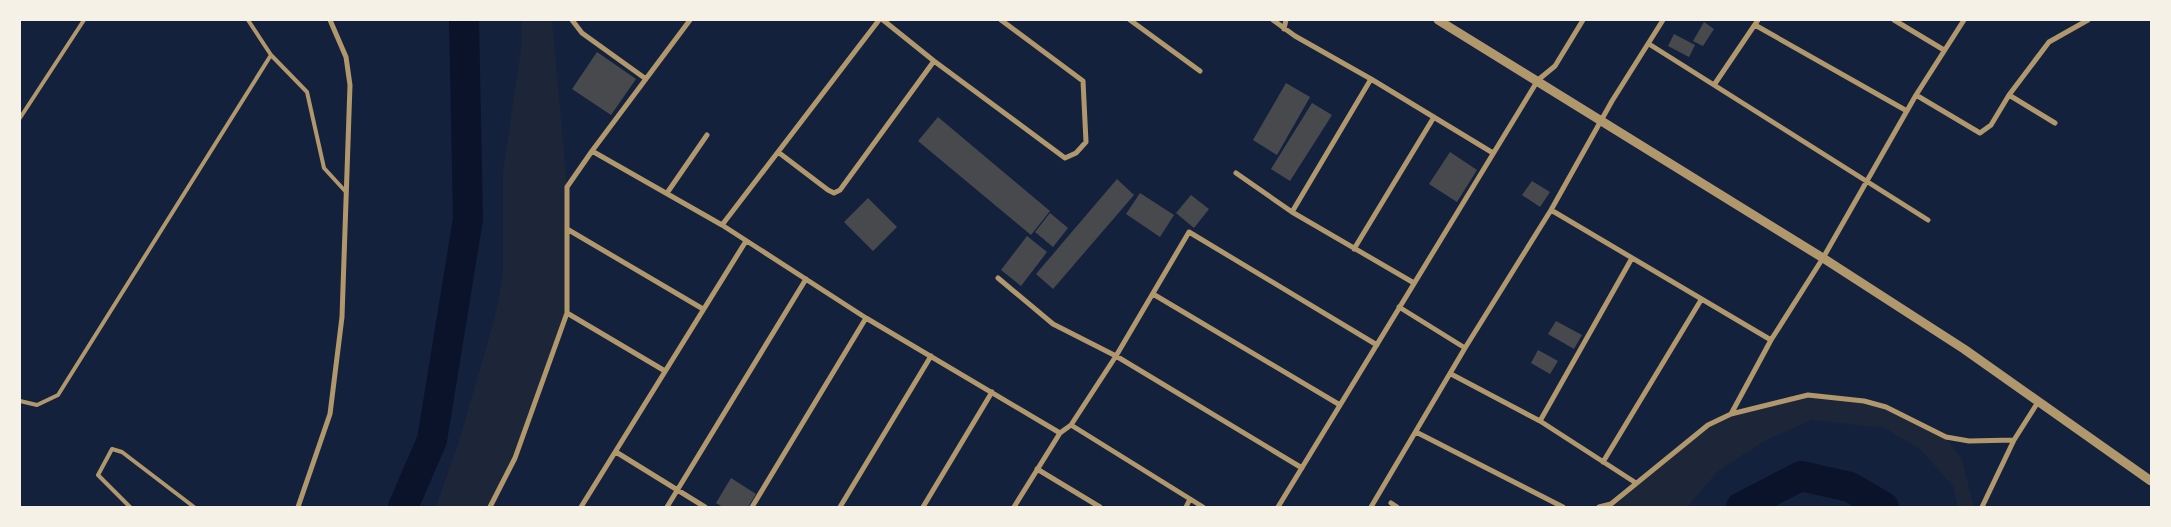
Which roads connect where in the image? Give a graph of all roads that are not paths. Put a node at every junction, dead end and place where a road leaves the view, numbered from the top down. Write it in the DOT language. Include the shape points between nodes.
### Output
graph roads {
  1 [pos="84,20"];
  2 [pos="248,20"];
  3 [pos="330,20"];
  4 [pos="572,20"];
  5 [pos="689,20"];
  6 [pos="881,20"];
  7 [pos="1001,20"];
  8 [pos="1130,20"];
  9 [pos="1273,20"];
  10 [pos="1286,20"];
  11 [pos="1438,20"];
  12 [pos="1583,20"];
  13 [pos="1664,20"];
  14 [pos="1894,20"];
  15 [pos="1964,20"];
  16 [pos="2088,20"];
  17 [pos="1756,22"];
  18 [pos="1284,29"];
  19 [pos="1649,44"];
  20 [pos="1944,50"];
  21 [pos="271,55"];
  22 [pos="934,62"];
  23 [pos="1200,70"];
  24 [pos="646,79"];
  25 [pos="1371,79"];
  26 [pos="1538,80"];
  27 [pos="1714,85"];
  28 [pos="1916,95"];
  29 [pos="2009,95"];
  30 [pos="1907,110"];
  31 [pos="1434,117"];
  32 [pos="20,118"];
  33 [pos="1602,121"];
  34 [pos="2055,123"];
  35 [pos="708,135"];
  36 [pos="592,150"];
  37 [pos="778,152"];
  38 [pos="1493,153"];
  39 [pos="1236,173"];
  40 [pos="1867,181"];
  41 [pos="346,192"];
  42 [pos="667,193"];
  43 [pos="1551,210"];
  44 [pos="1292,212"];
  45 [pos="1928,220"];
  46 [pos="722,225"];
  47 [pos="567,229"];
  48 [pos="746,240"];
  49 [pos="1354,249"];
  50 [pos="1632,258"];
  51 [pos="1823,258"];
  52 [pos="998,278"];
  53 [pos="806,279"];
  54 [pos="1414,283"];
  55 [pos="1153,294"];
  56 [pos="1701,300"];
  57 [pos="1399,308"];
  58 [pos="703,309"];
  59 [pos="567,313"];
  60 [pos="866,318"];
  61 [pos="1771,340"];
  62 [pos="1376,345"];
  63 [pos="1465,348"];
  64 [pos="931,356"];
  65 [pos="1116,356"];
  66 [pos="665,371"];
  67 [pos="1451,374"];
  68 [pos="992,392"];
  69 [pos="20,401"];
  70 [pos="2038,402"];
  71 [pos="1340,405"];
  72 [pos="1731,414"];
  73 [pos="1540,421"];
  74 [pos="1071,425"];
  75 [pos="1416,432"];
  76 [pos="1060,433"];
  77 [pos="2014,440"];
  78 [pos="616,452"];
  79 [pos="1603,462"];
  80 [pos="1302,468"];
  81 [pos="1037,469"];
  82 [pos="2151,481"];
  83 [pos="1636,483"];
  84 [pos="677,491"];
  85 [pos="1190,499"];
  86 [pos="1391,503"];
  87 [pos="130,507"];
  88 [pos="194,507"];
  89 [pos="298,507"];
  90 [pos="490,507"];
  91 [pos="581,507"];
  92 [pos="667,507"];
  93 [pos="704,507"];
  94 [pos="752,507"];
  95 [pos="840,507"];
  96 [pos="923,507"];
  97 [pos="1014,507"];
  98 [pos="1100,507"];
  99 [pos="1186,507"];
  100 [pos="1203,507"];
  101 [pos="1278,507"];
  102 [pos="1371,507"];
  103 [pos="1397,507"];
  104 [pos="1563,507"];
  105 [pos="1599,507"];
  106 [pos="1982,507"];
  1 -- 32 [label="lane"];
  2 -- 21 [label="lane"];
  3 -- 41 [label="street" via="346,57 350,85"];
  4 -- 24 [label="street" via="582,33"];
  5 -- 24 [label="street"];
  6 -- 22 [label="street"];
  6 -- 37 [label="street"];
  7 -- 22 [label="street" via="1083,81 1086,142 1076,153 1065,158"];
  8 -- 23 [label="street"];
  9 -- 18 [label="street"];
  10 -- 18 [label="street"];
  11 -- 26 [label="street"];
  12 -- 26 [label="street" via="1556,66"];
  13 -- 19 [label="street"];
  14 -- 20 [label="street"];
  15 -- 20 [label="street"];
  16 -- 29 [label="street" via="2049,42"];
  17 -- 27 [label="street"];
  17 -- 30 [label="street"];
  18 -- 25 [label="street"];
  19 -- 27 [label="street"];
  19 -- 33 [label="street"];
  20 -- 28 [label="street"];
  21 -- 41 [label="lane" via="307,92 324,168"];
  21 -- 69 [label="lane" via="58,394 36,405"];
  22 -- 37 [label="street" via="840,190 834,193 828,190"];
  24 -- 36 [label="street"];
  25 -- 31 [label="street"];
  25 -- 44 [label="street"];
  26 -- 33 [label="street"];
  26 -- 38 [label="street"];
  27 -- 40 [label="street"];
  28 -- 29 [label="street" via="1980,133 1991,125"];
  28 -- 30 [label="street"];
  29 -- 34 [label="street"];
  30 -- 40 [label="street"];
  31 -- 38 [label="street"];
  31 -- 49 [label="street"];
  33 -- 43 [label="street"];
  33 -- 51 [label="street"];
  35 -- 42 [label="street"];
  36 -- 42 [label="street"];
  36 -- 47 [label="street" via="568,187"];
  37 -- 46 [label="street"];
  38 -- 54 [label="street"];
  39 -- 44 [label="street"];
  40 -- 45 [label="street"];
  40 -- 51 [label="street"];
  41 -- 89 [label="street" via="342,317 330,414"];
  42 -- 46 [label="street"];
  43 -- 50 [label="street"];
  43 -- 63 [label="street"];
  44 -- 49 [label="street"];
  46 -- 48 [label="street"];
  47 -- 58 [label="street"];
  47 -- 59 [label="street"];
  48 -- 53 [label="street"];
  48 -- 58 [label="street"];
  49 -- 54 [label="street"];
  50 -- 56 [label="street"];
  50 -- 73 [label="street"];
  51 -- 61 [label="street"];
  51 -- 70 [label="street" via="1964,349"];
  52 -- 65 [label="street" via="1053,324"];
  53 -- 60 [label="street"];
  53 -- 84 [label="street"];
  54 -- 57 [label="street"];
  55 -- 62 [label="street" via="1189,232"];
  55 -- 65 [label="street"];
  55 -- 71 [label="street"];
  56 -- 61 [label="street"];
  56 -- 79 [label="street"];
  57 -- 62 [label="street"];
  57 -- 63 [label="street"];
  58 -- 66 [label="street"];
  59 -- 66 [label="street"];
  59 -- 90 [label="street" via="515,458"];
  60 -- 64 [label="street"];
  60 -- 94 [label="street"];
  61 -- 72 [label="street"];
  62 -- 71 [label="street"];
  63 -- 67 [label="street"];
  64 -- 68 [label="street"];
  64 -- 95 [label="street"];
  65 -- 74 [label="street"];
  65 -- 80 [label="street"];
  66 -- 78 [label="street"];
  67 -- 73 [label="street"];
  67 -- 75 [label="street"];
  68 -- 76 [label="street"];
  68 -- 96 [label="street"];
  70 -- 77 [label="street"];
  70 -- 82 [label="street"];
  71 -- 80 [label="street"];
  72 -- 77 [label="street" via="1808,395 1864,400 1886,407 1946,437 1969,441"];
  72 -- 83 [label="street" via="1708,425"];
  73 -- 79 [label="street"];
  74 -- 76 [label="street"];
  74 -- 85 [label="street"];
  75 -- 102 [label="street"];
  75 -- 104 [label="street"];
  76 -- 81 [label="street"];
  77 -- 106 [label="street"];
  78 -- 84 [label="street"];
  78 -- 91 [label="street"];
  79 -- 83 [label="street"];
  80 -- 101 [label="street"];
  81 -- 97 [label="street"];
  81 -- 98 [label="street"];
  83 -- 105 [label="street" via="1611,504"];
  84 -- 92 [label="street"];
  84 -- 93 [label="street"];
  85 -- 99 [label="street"];
  85 -- 100 [label="street"];
  86 -- 103 [label="street"];
  87 -- 88 [label="lane" via="98,476 112,449 122,452"];
}
